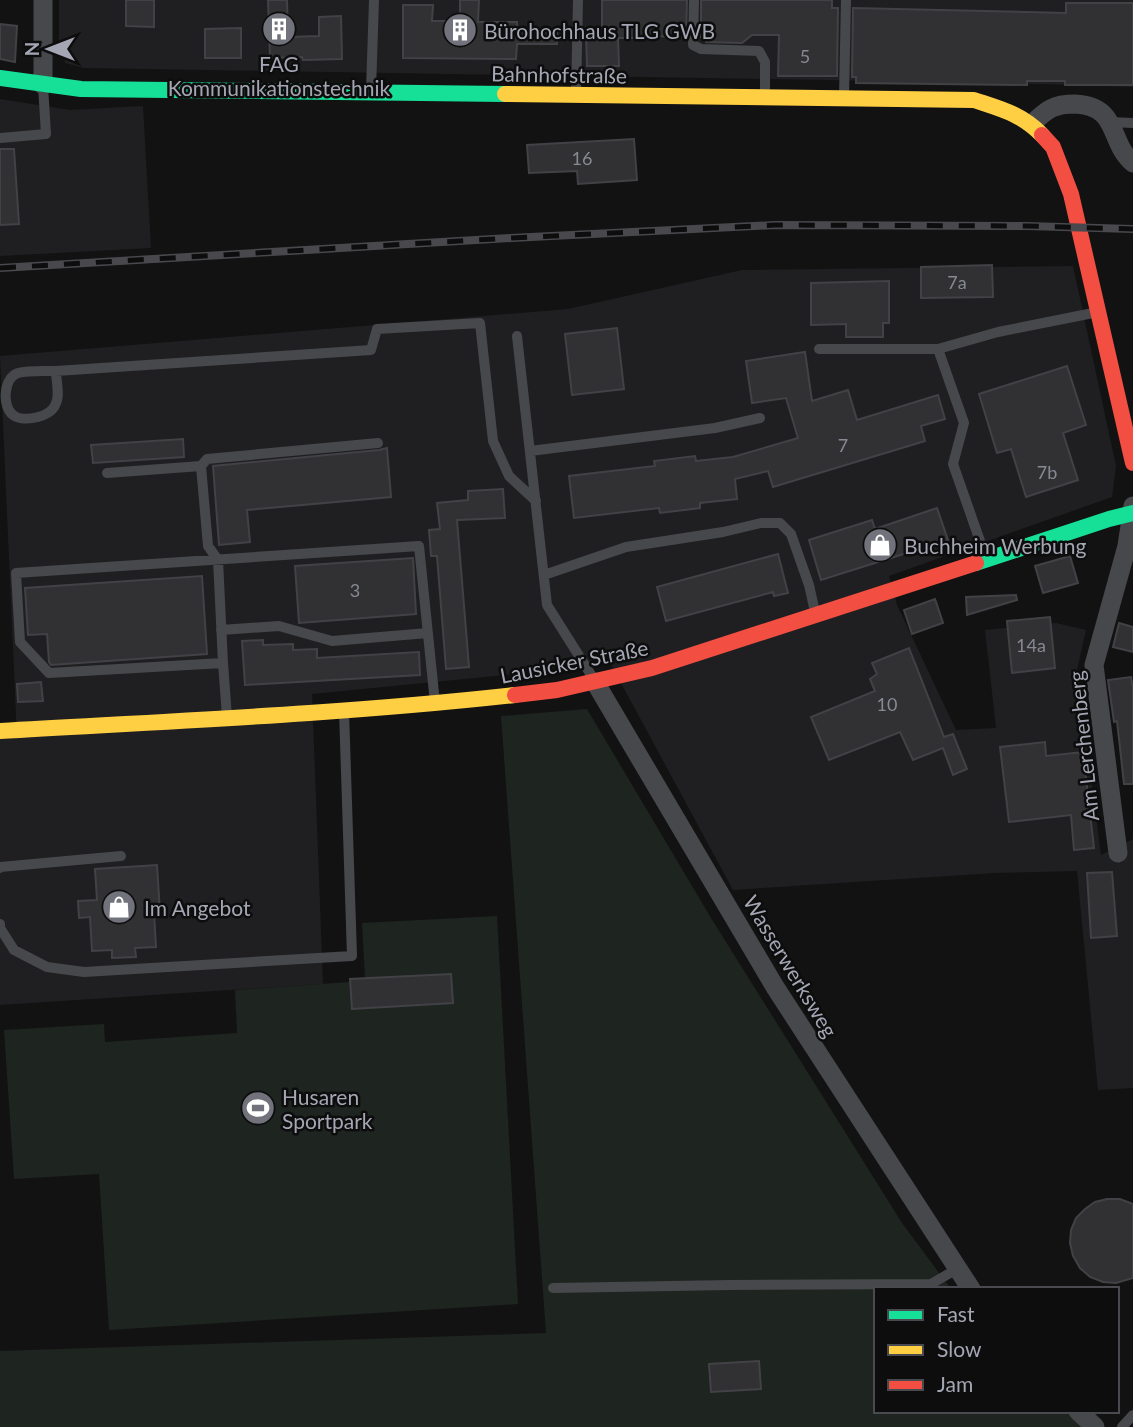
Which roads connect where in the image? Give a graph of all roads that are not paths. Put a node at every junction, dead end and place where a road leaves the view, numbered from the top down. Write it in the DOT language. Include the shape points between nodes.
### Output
graph roads {
  1 [pos="43,0"];
  2 [pos="374,0"];
  3 [pos="578,0"];
  4 [pos="694,0"];
  5 [pos="846,0"];
  6 [pos="0,78"];
  7 [pos="43,85"];
  8 [pos="371,93"];
  9 [pos="576,95"];
  10 [pos="765,98"];
  11 [pos="844,98"];
  12 [pos="1110,122"];
  13 [pos="1133,123"];
  14 [pos="1032,124"];
  15 [pos="0,138"];
  16 [pos="1133,163"];
  17 [pos="1099,312"];
  18 [pos="517,336"];
  19 [pos="820,349"];
  20 [pos="938,349"];
  21 [pos="56,371"];
  22 [pos="760,418"];
  23 [pos="378,443"];
  24 [pos="530,451"];
  25 [pos="1133,463"];
  26 [pos="201,466"];
  27 [pos="107,472"];
  28 [pos="536,501"];
  29 [pos="1133,506"];
  30 [pos="1133,513"];
  31 [pos="218,560"];
  32 [pos="987,560"];
  33 [pos="544,575"];
  34 [pos="816,615"];
  35 [pos="221,630"];
  36 [pos="428,633"];
  37 [pos="223,663"];
  38 [pos="595,682"];
  39 [pos="435,704"];
  40 [pos="344,711"];
  41 [pos="227,718"];
  42 [pos="0,731"];
  43 [pos="1118,853"];
  44 [pos="121,856"];
  45 [pos="0,868"];
  46 [pos="0,924"];
  47 [pos="957,1269"];
  48 [pos="970,1287"];
  49 [pos="553,1289"];
  50 [pos="1080,1413"];
  51 [pos="1133,1415"];
  52 [pos="1095,1427"];
  53 [pos="1122,1427"];
  1 -- 7 [label="street"];
  2 -- 8 [label="lane"];
  3 -- 9 [label="lane"];
  4 -- 10 [label="lane" via="693,45 701,50 760,51 765,62"];
  5 -- 11 [label="lane"];
  6 -- 7 [label="street, Bahnhofstraße"];
  7 -- 8 [label="street, Bahnhofstraße"];
  7 -- 15 [label="lane" via="46,134"];
  8 -- 9 [label="street, Bahnhofstraße"];
  9 -- 10 [label="street, Bahnhofstraße"];
  10 -- 11 [label="street, Bahnhofstraße"];
  11 -- 14 [label="street, Bahnhofstraße" via="974,100"];
  12 -- 13 [label="lane"];
  12 -- 14 [label="street" via="1100,110 1063,104 1044,112"];
  12 -- 16 [label="street"];
  14 -- 17 [label="street, Bahnhofstraße" via="1054,147 1071,194"];
  17 -- 20 [label="lane"];
  17 -- 25 [label="street, Bahnhofstraße"];
  18 -- 24 [label="lane"];
  19 -- 20 [label="lane"];
  20 -- 32 [label="lane" via="964,423 953,464"];
  21 -- 21 [label="lane" via="57,402 51,411 40,417 18,418 10,413 6,386 10,378 17,373"];
  21 -- 28 [label="lane" via="371,350 377,329 480,323 493,441 509,476"];
  22 -- 24 [label="lane" via="715,428"];
  23 -- 26 [label="lane" via="207,459"];
  24 -- 28 [label="lane"];
  26 -- 27 [label="lane"];
  26 -- 31 [label="lane" via="208,546"];
  28 -- 33 [label="lane"];
  29 -- 30 [label="street, Am Lerchenberg"];
  30 -- 32 [label="street, Lausicker Straße"];
  30 -- 43 [label="street, Am Lerchenberg" via="1094,665"];
  31 -- 35 [label="lane"];
  31 -- 36 [label="lane" via="419,546"];
  31 -- 37 [label="lane" via="16,573 20,642 48,673"];
  32 -- 34 [label="street, Lausicker Straße"];
  33 -- 34 [label="lane" via="626,547 780,523 792,534"];
  33 -- 38 [label="lane" via="547,605"];
  34 -- 38 [label="street, Lausicker Straße"];
  35 -- 36 [label="lane" via="279,626 332,641"];
  35 -- 37 [label="lane"];
  36 -- 39 [label="lane"];
  37 -- 41 [label="lane"];
  38 -- 39 [label="street, Lausicker Straße"];
  38 -- 47 [label="street, Wasserwerksweg" via="775,987"];
  39 -- 40 [label="street, Lausicker Straße"];
  40 -- 41 [label="street, Lausicker Straße"];
  40 -- 46 [label="lane" via="352,956 84,972 47,967 14,950"];
  41 -- 42 [label="street, Lausicker Straße"];
  44 -- 45 [label="lane"];
  47 -- 48 [label="street, Wasserwerksweg"];
  47 -- 49 [label="lane" via="931,1284"];
  50 -- 52 [label="street"];
  51 -- 53 [label="lane"];
}
